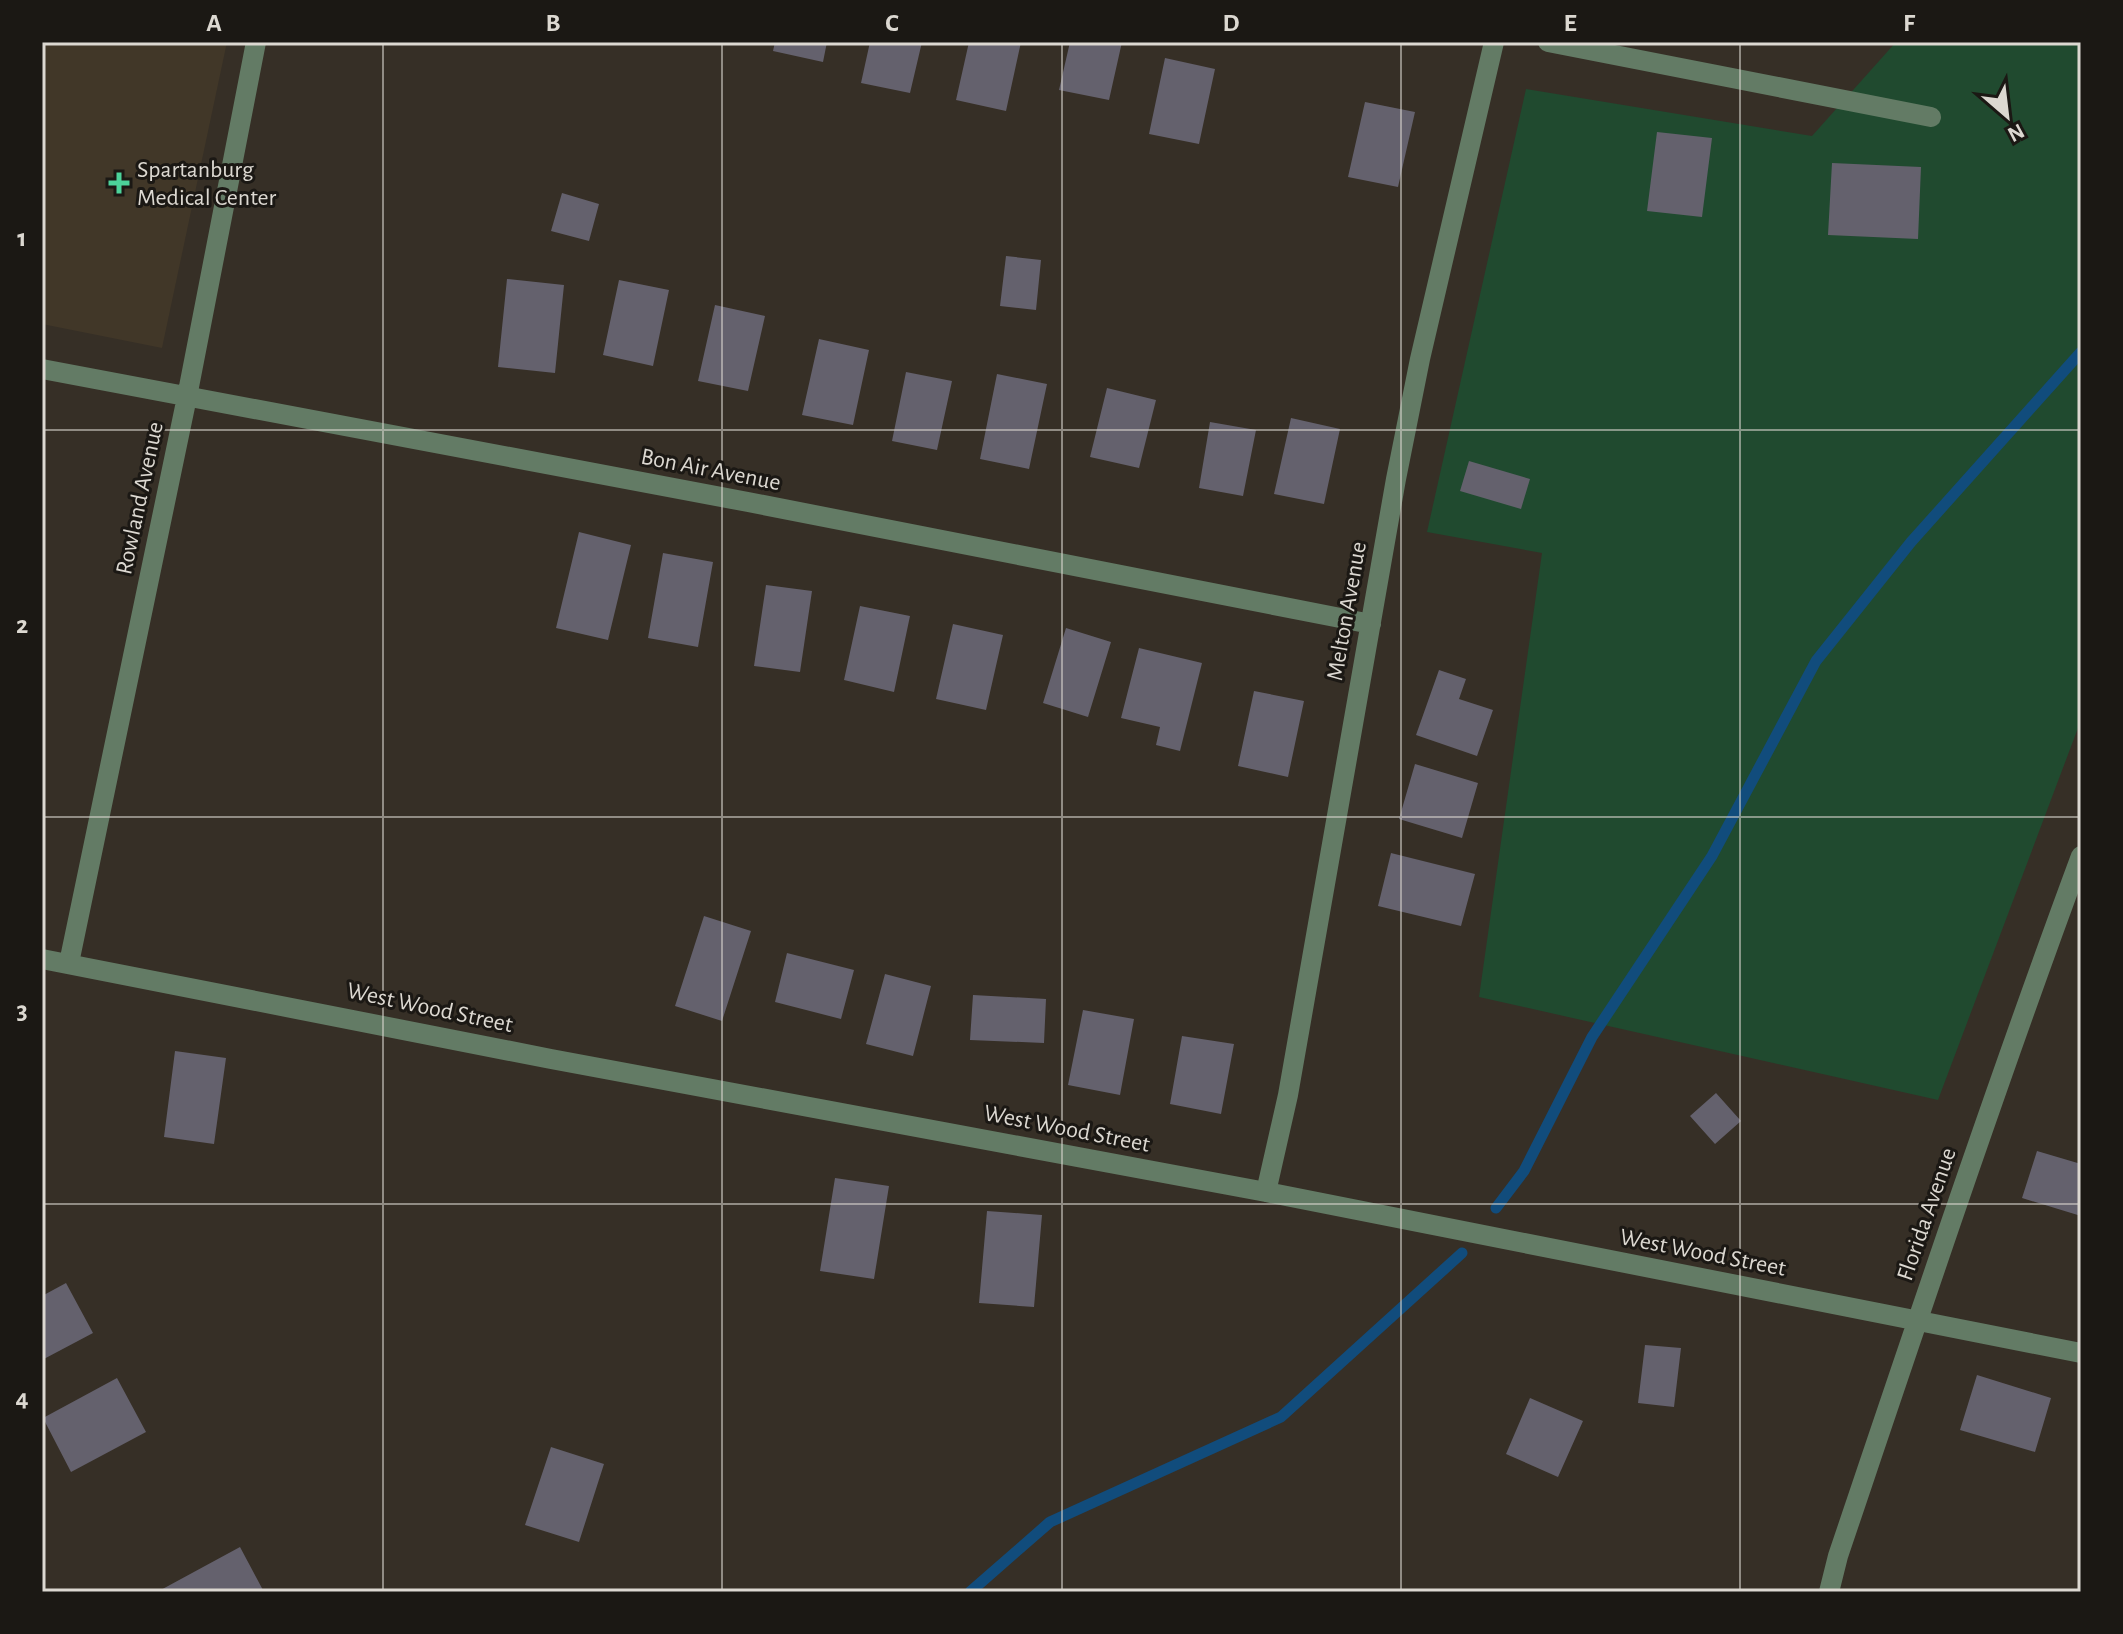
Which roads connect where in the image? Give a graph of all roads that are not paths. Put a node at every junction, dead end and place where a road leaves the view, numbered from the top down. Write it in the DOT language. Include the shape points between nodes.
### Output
graph roads {
  1 [pos="256,42"];
  2 [pos="1494,42"];
  3 [pos="1548,42"];
  4 [pos="1931,117"];
  5 [pos="42,369"];
  6 [pos="187,397"];
  7 [pos="1371,624"];
  8 [pos="2081,856"];
  9 [pos="42,959"];
  10 [pos="69,963"];
  11 [pos="1266,1192"];
  12 [pos="1917,1321"];
  13 [pos="2081,1353"];
  14 [pos="1829,1592"];
  1 -- 6 [label="street, Rowland Avenue"];
  2 -- 7 [label="street, Melton Avenue" via="1420,359"];
  3 -- 4 [label="street"];
  5 -- 6 [label="street, Bon Air Avenue"];
  6 -- 7 [label="street, Bon Air Avenue"];
  6 -- 10 [label="street, Rowland Avenue"];
  7 -- 11 [label="street, Melton Avenue" via="1288,1095"];
  8 -- 12 [label="street, Florida Avenue"];
  9 -- 10 [label="street, West Wood Street"];
  10 -- 11 [label="street, West Wood Street"];
  11 -- 12 [label="street, West Wood Street"];
  12 -- 13 [label="street, West Wood Street"];
  12 -- 14 [label="street, Florida Avenue"];
}
